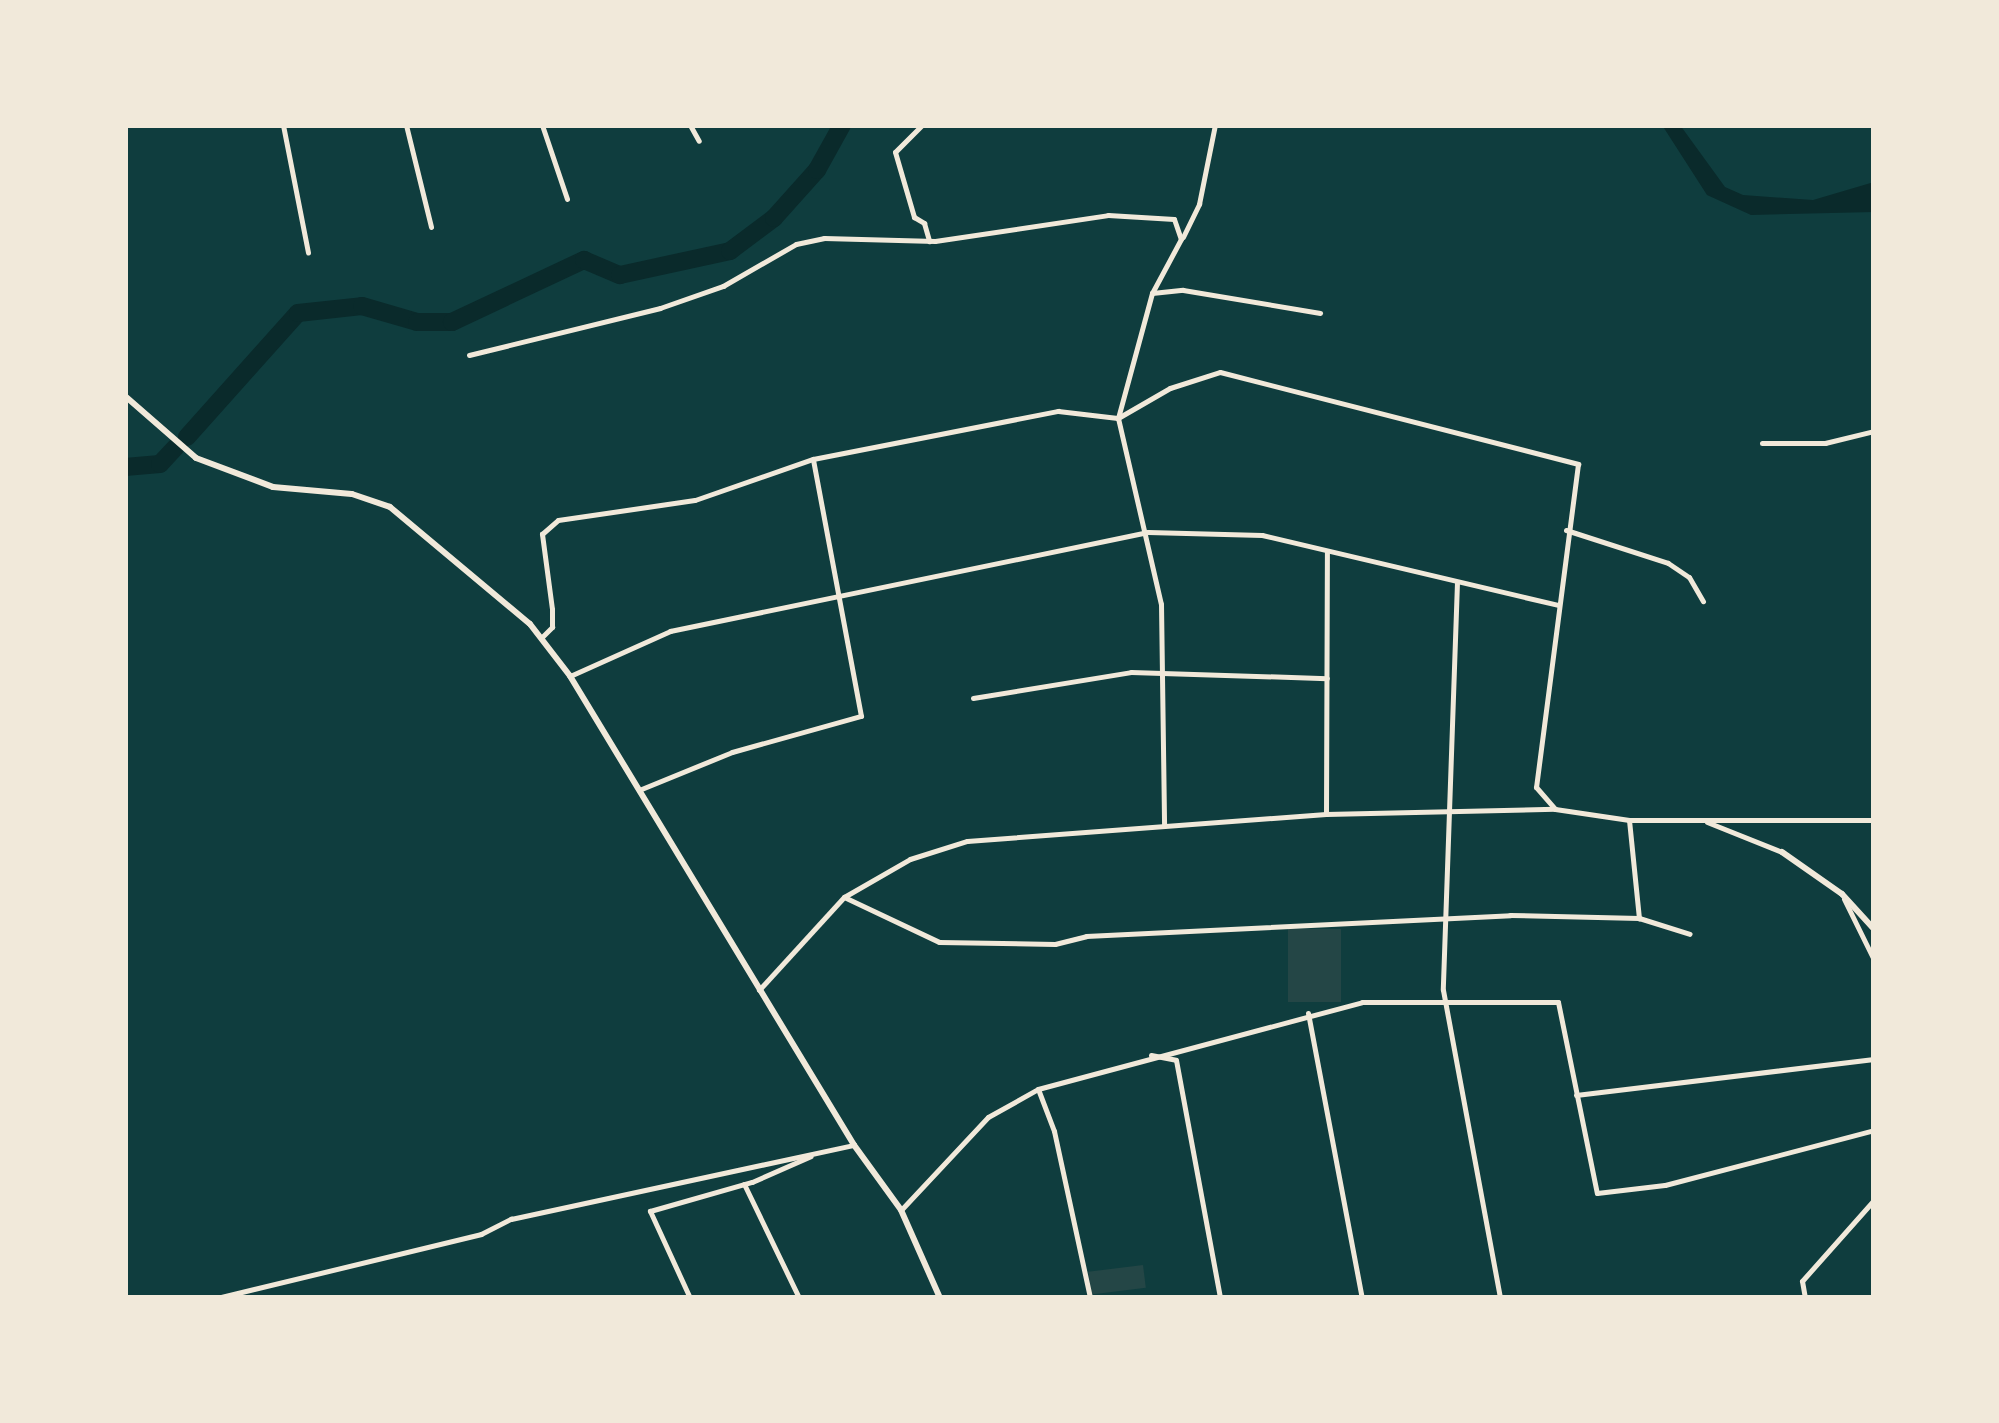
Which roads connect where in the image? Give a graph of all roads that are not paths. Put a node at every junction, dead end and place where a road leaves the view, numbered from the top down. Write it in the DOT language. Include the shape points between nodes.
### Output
graph roads {
  1 [pos="283,125"];
  2 [pos="406,125"];
  3 [pos="542,125"];
  4 [pos="690,125"];
  5 [pos="922,125"];
  6 [pos="1215,125"];
  7 [pos="699,140"];
  8 [pos="567,199"];
  9 [pos="431,226"];
  10 [pos="1181,239"];
  11 [pos="929,241"];
  12 [pos="308,253"];
  13 [pos="1152,293"];
  14 [pos="1320,313"];
  15 [pos="469,355"];
  16 [pos="125,396"];
  17 [pos="1118,418"];
  18 [pos="1874,431"];
  19 [pos="1762,444"];
  20 [pos="813,458"];
  21 [pos="1566,530"];
  22 [pos="1148,532"];
  23 [pos="1327,552"];
  24 [pos="1457,581"];
  25 [pos="841,593"];
  26 [pos="1703,600"];
  27 [pos="1558,605"];
  28 [pos="541,638"];
  29 [pos="1162,672"];
  30 [pos="570,676"];
  31 [pos="1327,678"];
  32 [pos="973,698"];
  33 [pos="639,790"];
  34 [pos="1555,809"];
  35 [pos="1444,810"];
  36 [pos="1326,814"];
  37 [pos="1629,820"];
  38 [pos="1874,820"];
  39 [pos="1704,821"];
  40 [pos="1164,826"];
  41 [pos="1782,852"];
  42 [pos="1842,894"];
  43 [pos="844,896"];
  44 [pos="1638,918"];
  45 [pos="1447,923"];
  46 [pos="1874,929"];
  47 [pos="1690,934"];
  48 [pos="1874,960"];
  49 [pos="759,990"];
  50 [pos="1446,1000"];
  51 [pos="1308,1013"];
  52 [pos="1148,1054"];
  53 [pos="1874,1059"];
  54 [pos="1038,1089"];
  55 [pos="1576,1095"];
  56 [pos="1874,1130"];
  57 [pos="854,1145"];
  58 [pos="820,1152"];
  59 [pos="744,1184"];
  60 [pos="1874,1200"];
  61 [pos="901,1210"];
  62 [pos="217,1298"];
  63 [pos="690,1298"];
  64 [pos="799,1298"];
  65 [pos="940,1298"];
  66 [pos="1090,1298"];
  67 [pos="1220,1298"];
  68 [pos="1362,1298"];
  69 [pos="1500,1298"];
  70 [pos="1805,1298"];
  1 -- 12 [label="street"];
  2 -- 9 [label="street"];
  3 -- 8 [label="street"];
  4 -- 7 [label="street"];
  5 -- 11 [label="street" via="895,152 914,217 924,223"];
  6 -- 10 [label="street" via="1199,204"];
  10 -- 11 [label="street" via="1174,219 1154,214"];
  10 -- 13 [label="street"];
  11 -- 15 [label="street" via="796,244 723,286 660,308"];
  13 -- 14 [label="street" via="1182,290"];
  13 -- 17 [label="street"];
  16 -- 28 [label="street" via="196,458 273,487 352,494 390,507"];
  17 -- 20 [label="street" via="1058,411"];
  17 -- 21 [label="street" via="1170,388 1220,372 1330,398 1578,464"];
  17 -- 22 [label="street"];
  18 -- 19 [label="street" via="1825,444"];
  20 -- 25 [label="street"];
  20 -- 28 [label="street" via="695,500 558,520 542,534 552,627"];
  21 -- 26 [label="street" via="1668,563 1689,577"];
  21 -- 27 [label="street"];
  22 -- 23 [label="street" via="1262,535"];
  22 -- 25 [label="street"];
  22 -- 29 [label="street" via="1161,604"];
  23 -- 24 [label="street"];
  23 -- 31 [label="street"];
  24 -- 27 [label="street"];
  24 -- 35 [label="street"];
  25 -- 30 [label="street" via="670,632"];
  25 -- 33 [label="street" via="861,716 732,752"];
  27 -- 34 [label="street" via="1536,787"];
  28 -- 30 [label="street"];
  29 -- 31 [label="street"];
  29 -- 32 [label="street"];
  29 -- 40 [label="street"];
  30 -- 33 [label="street"];
  31 -- 36 [label="street"];
  33 -- 49 [label="street"];
  34 -- 35 [label="street"];
  34 -- 37 [label="street"];
  35 -- 36 [label="street"];
  35 -- 45 [label="street"];
  36 -- 40 [label="street"];
  37 -- 39 [label="street"];
  37 -- 44 [label="street"];
  38 -- 39 [label="street"];
  39 -- 41 [label="street"];
  40 -- 43 [label="street" via="967,841 910,859"];
  41 -- 42 [label="street"];
  42 -- 46 [label="street"];
  42 -- 48 [label="street"];
  43 -- 45 [label="street" via="939,942 1055,944 1086,936"];
  43 -- 49 [label="street"];
  44 -- 45 [label="street" via="1510,915"];
  44 -- 47 [label="street"];
  45 -- 50 [label="street"];
  49 -- 57 [label="street"];
  50 -- 51 [label="street" via="1362,1002"];
  50 -- 55 [label="street" via="1558,1002"];
  50 -- 69 [label="street"];
  51 -- 52 [label="street"];
  51 -- 68 [label="street"];
  52 -- 54 [label="street"];
  52 -- 67 [label="street" via="1176,1060"];
  53 -- 55 [label="street"];
  54 -- 61 [label="street" via="988,1117"];
  54 -- 66 [label="street" via="1054,1130"];
  55 -- 56 [label="street" via="1597,1193 1665,1185"];
  57 -- 58 [label="street"];
  57 -- 61 [label="street"];
  58 -- 59 [label="street"];
  58 -- 62 [label="street" via="511,1219 481,1234"];
  59 -- 63 [label="street" via="650,1210"];
  59 -- 64 [label="street"];
  60 -- 70 [label="street" via="1802,1281"];
  61 -- 65 [label="street"];
}
